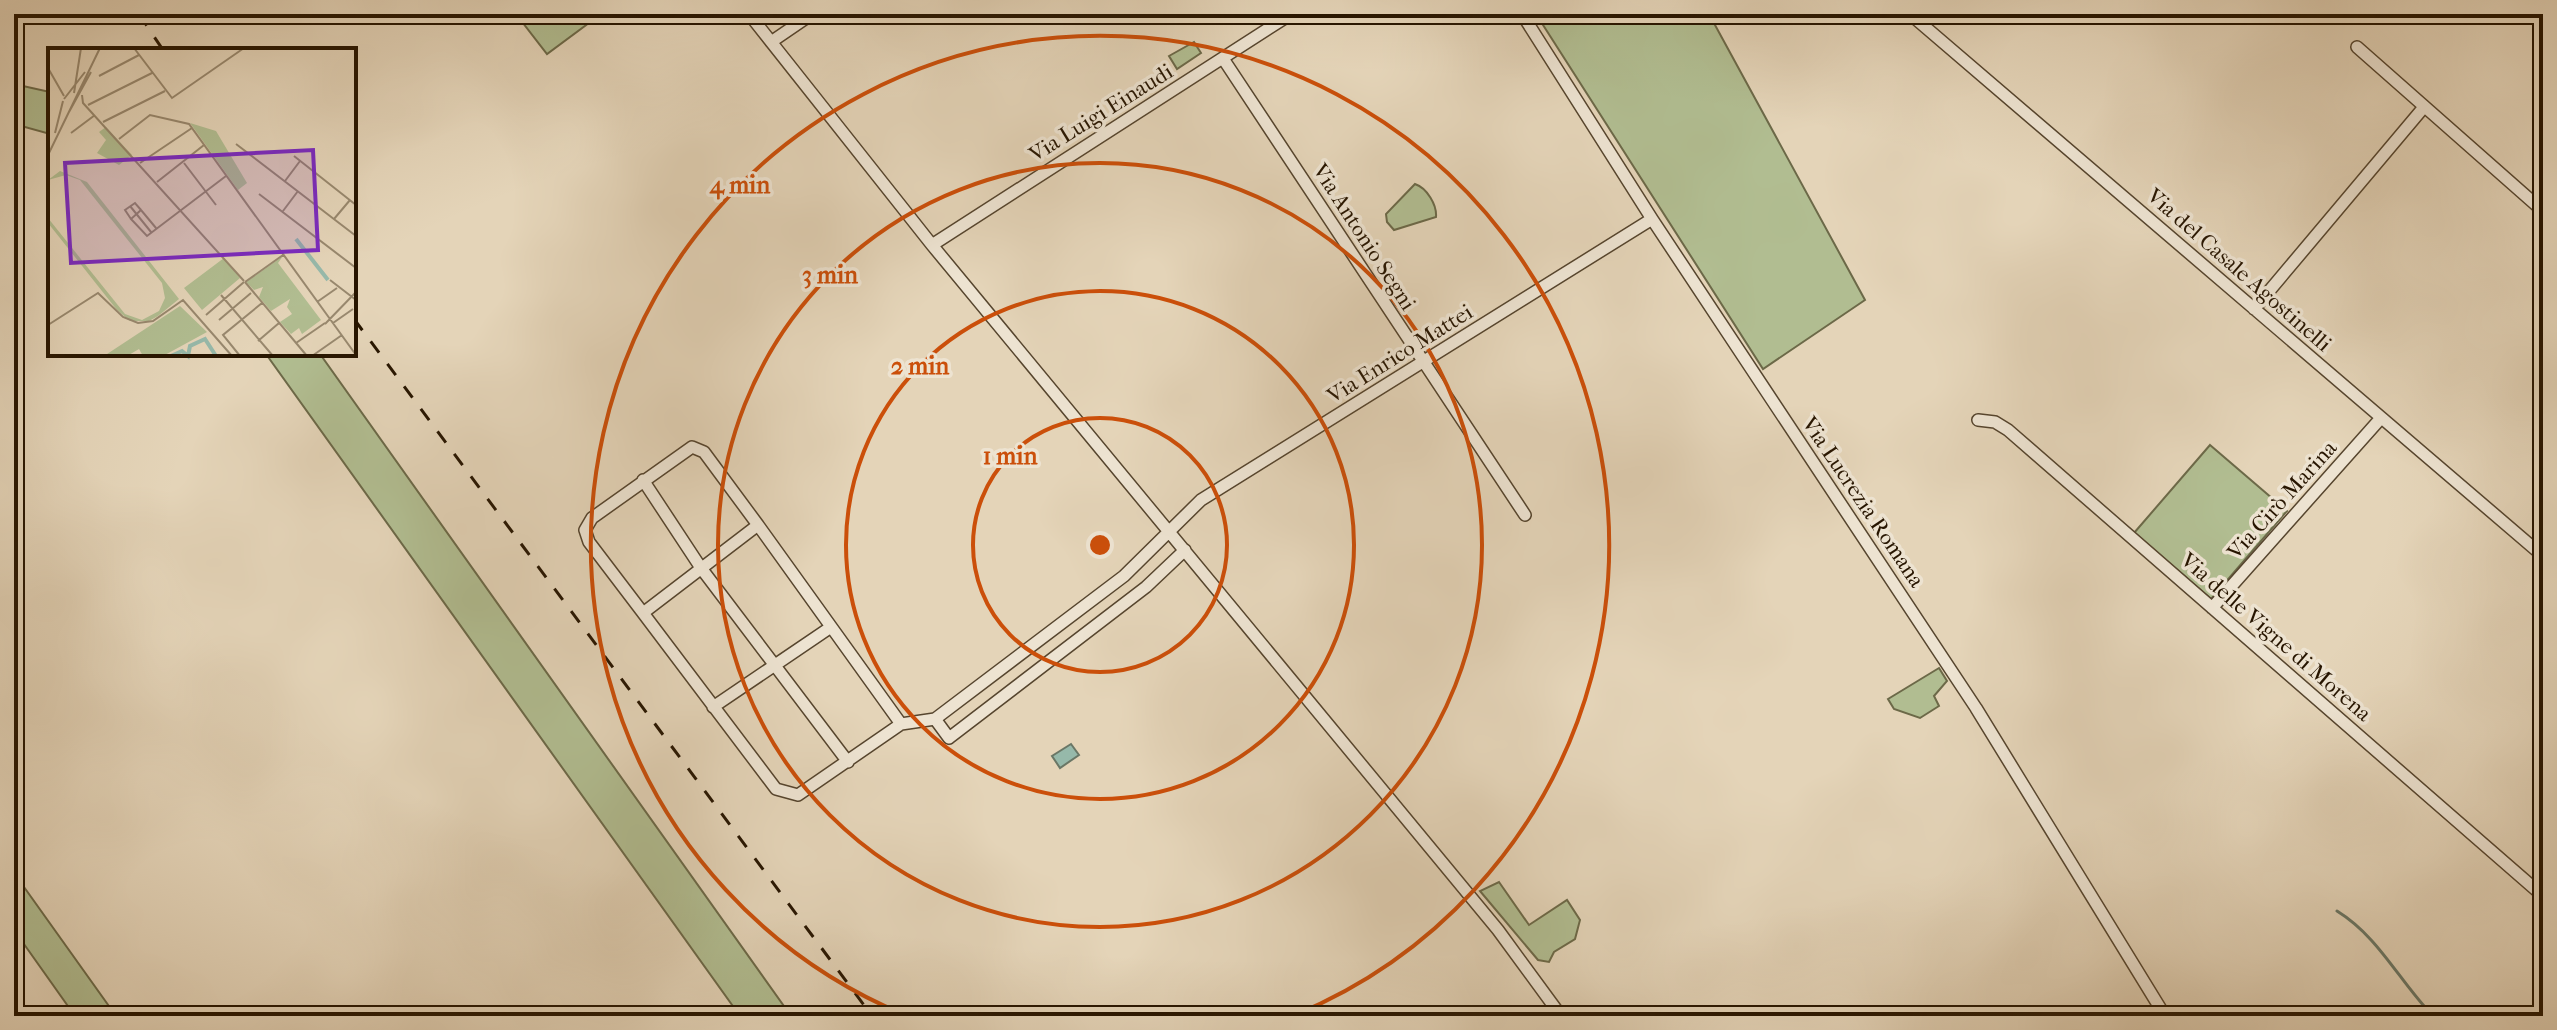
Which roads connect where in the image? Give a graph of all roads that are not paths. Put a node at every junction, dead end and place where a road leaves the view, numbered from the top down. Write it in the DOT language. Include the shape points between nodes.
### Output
graph roads {
  1 [pos="749,14"];
  2 [pos="812,14"];
  3 [pos="1291,14"];
  4 [pos="1522,14"];
  5 [pos="1910,14"];
  6 [pos="771,42"];
  7 [pos="2357,47"];
  8 [pos="1224,60"];
  9 [pos="2424,107"];
  10 [pos="2543,211"];
  11 [pos="1652,219"];
  12 [pos="932,245"];
  13 [pos="2254,309"];
  14 [pos="1423,363"];
  15 [pos="2381,418"];
  16 [pos="1978,420"];
  17 [pos="643,480"];
  18 [pos="1525,515"];
  19 [pos="758,525"];
  20 [pos="1171,528"];
  21 [pos="1185,550"];
  22 [pos="2543,556"];
  23 [pos="701,568"];
  24 [pos="2212,608"];
  25 [pos="643,613"];
  26 [pos="831,627"];
  27 [pos="775,665"];
  28 [pos="713,707"];
  29 [pos="935,719"];
  30 [pos="901,724"];
  31 [pos="848,762"];
  32 [pos="2543,896"];
  33 [pos="1561,1016"];
  34 [pos="2165,1016"];
  1 -- 6 [label="street"];
  2 -- 6 [label="street"];
  3 -- 8 [label="street, Via Luigi Einaudi"];
  4 -- 11 [label="street, Via Lucrezia Romana"];
  5 -- 13 [label="street, Via del Casale Agostinelli"];
  6 -- 12 [label="street"];
  7 -- 9 [label="street"];
  8 -- 12 [label="street, Via Luigi Einaudi"];
  8 -- 14 [label="street, Via Antonio Segni"];
  9 -- 10 [label="street"];
  9 -- 13 [label="street"];
  11 -- 14 [label="street, Via Enrico Mattei"];
  11 -- 34 [label="street, Via Lucrezia Romana" via="1976,708"];
  12 -- 20 [label="street"];
  13 -- 15 [label="street, Via del Casale Agostinelli"];
  14 -- 18 [label="street, Via Antonio Segni"];
  14 -- 20 [label="street, Via Enrico Mattei" via="1210,494"];
  15 -- 22 [label="street, Via del Casale Agostinelli"];
  15 -- 24 [label="street, Via Cirò Marina"];
  16 -- 24 [label="street, Via delle Vigne di Morena" via="2005,428"];
  17 -- 19 [label="street" via="686,449 698,448"];
  17 -- 23 [label="street"];
  17 -- 25 [label="street" via="592,518 585,530"];
  19 -- 23 [label="street"];
  19 -- 26 [label="street"];
  20 -- 21 [label="street"];
  20 -- 29 [label="street, Via Enrico Mattei" via="1124,576"];
  21 -- 29 [label="street" via="1146,587 949,738"];
  21 -- 33 [label="street" via="1498,930"];
  23 -- 25 [label="street"];
  23 -- 27 [label="street"];
  24 -- 32 [label="street, Via delle Vigne di Morena"];
  25 -- 28 [label="street"];
  26 -- 27 [label="street"];
  26 -- 30 [label="street"];
  27 -- 28 [label="street"];
  27 -- 31 [label="street"];
  28 -- 31 [label="street" via="784,794 802,794"];
  29 -- 30 [label="street"];
  30 -- 31 [label="street"];
}
